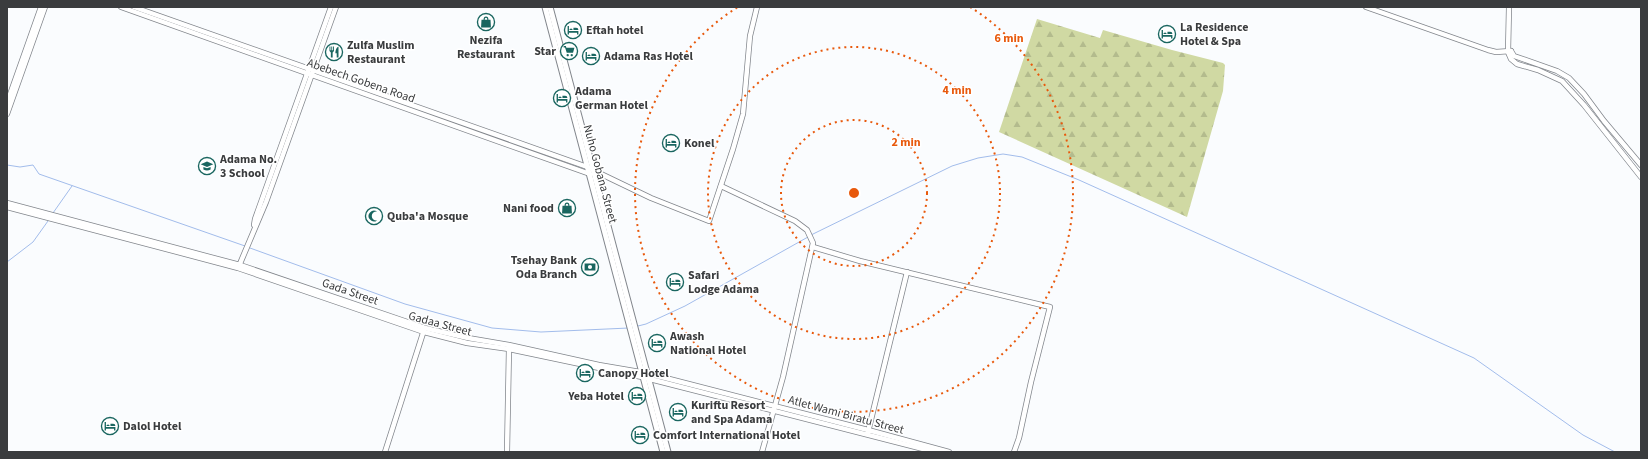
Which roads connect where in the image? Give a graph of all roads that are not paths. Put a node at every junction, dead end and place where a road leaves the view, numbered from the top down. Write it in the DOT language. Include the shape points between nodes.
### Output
graph roads {
  1 [pos="40,7"];
  2 [pos="45,7"];
  3 [pos="121,7"];
  4 [pos="134,7"];
  5 [pos="331,7"];
  6 [pos="336,7"];
  7 [pos="545,7"];
  8 [pos="550,7"];
  9 [pos="757,7"];
  10 [pos="1366,7"];
  11 [pos="1510,7"];
  12 [pos="1509,52"];
  13 [pos="310,71"];
  14 [pos="7,103"];
  15 [pos="7,114"];
  16 [pos="1641,165"];
  17 [pos="593,172"];
  18 [pos="1641,177"];
  19 [pos="721,186"];
  20 [pos="7,203"];
  21 [pos="7,207"];
  22 [pos="43,215"];
  23 [pos="813,245"];
  24 [pos="239,266"];
  25 [pos="907,272"];
  26 [pos="424,330"];
  27 [pos="509,347"];
  28 [pos="644,375"];
  29 [pos="774,408"];
  30 [pos="868,430"];
  31 [pos="867,436"];
  32 [pos="385,452"];
  33 [pos="507,452"];
  34 [pos="663,452"];
  35 [pos="668,452"];
  36 [pos="762,452"];
  37 [pos="935,452"];
  38 [pos="949,452"];
  39 [pos="1014,452"];
  1 -- 14 [label="street"];
  2 -- 15 [label="street"];
  3 -- 13 [label="street, Abebech Gobena Road" via="244,52"];
  4 -- 13 [label="street, Abebech Gobena Road"];
  5 -- 13 [label="street"];
  6 -- 13 [label="street"];
  7 -- 17 [label="main road, Nuho Gobana Street"];
  8 -- 17 [label="main road, Nuho Gobana Street"];
  9 -- 19 [label="street" via="750,36 743,114"];
  10 -- 12 [label="street" via="1488,50"];
  11 -- 12 [label="street"];
  11 -- 12 [label="street"];
  12 -- 16 [label="street" via="1569,78"];
  12 -- 18 [label="street" via="1511,59 1517,64 1562,80"];
  13 -- 17 [label="street, Abebech Gobena Road"];
  13 -- 24 [label="street" via="266,202"];
  17 -- 19 [label="street, Abebech Gobena Road" via="709,221"];
  17 -- 28 [label="main road, Nuho Gobana Street"];
  19 -- 23 [label="street" via="795,220 807,230"];
  20 -- 22 [label="street"];
  21 -- 22 [label="street"];
  22 -- 24 [label="street, Gadaa Street"];
  23 -- 25 [label="street" via="860,261"];
  23 -- 29 [label="street"];
  24 -- 26 [label="street, Gadaa Street"];
  25 -- 30 [label="street"];
  25 -- 39 [label="street" via="1050,307"];
  26 -- 27 [label="street, Gadaa Street" via="461,342"];
  26 -- 32 [label="street"];
  27 -- 28 [label="street"];
  27 -- 33 [label="street"];
  28 -- 29 [label="street, Atlet Wami Biratu Street"];
  28 -- 34 [label="main road"];
  28 -- 35 [label="main road"];
  29 -- 30 [label="street, Atlet Wami Biratu Street"];
  29 -- 31 [label="street, Atlet Wami Biratu Street"];
  29 -- 36 [label="street"];
  30 -- 31 [label="street"];
  30 -- 38 [label="street, Atlet Wami Biratu Street"];
  31 -- 37 [label="street, Atlet Wami Biratu Street"];
}
